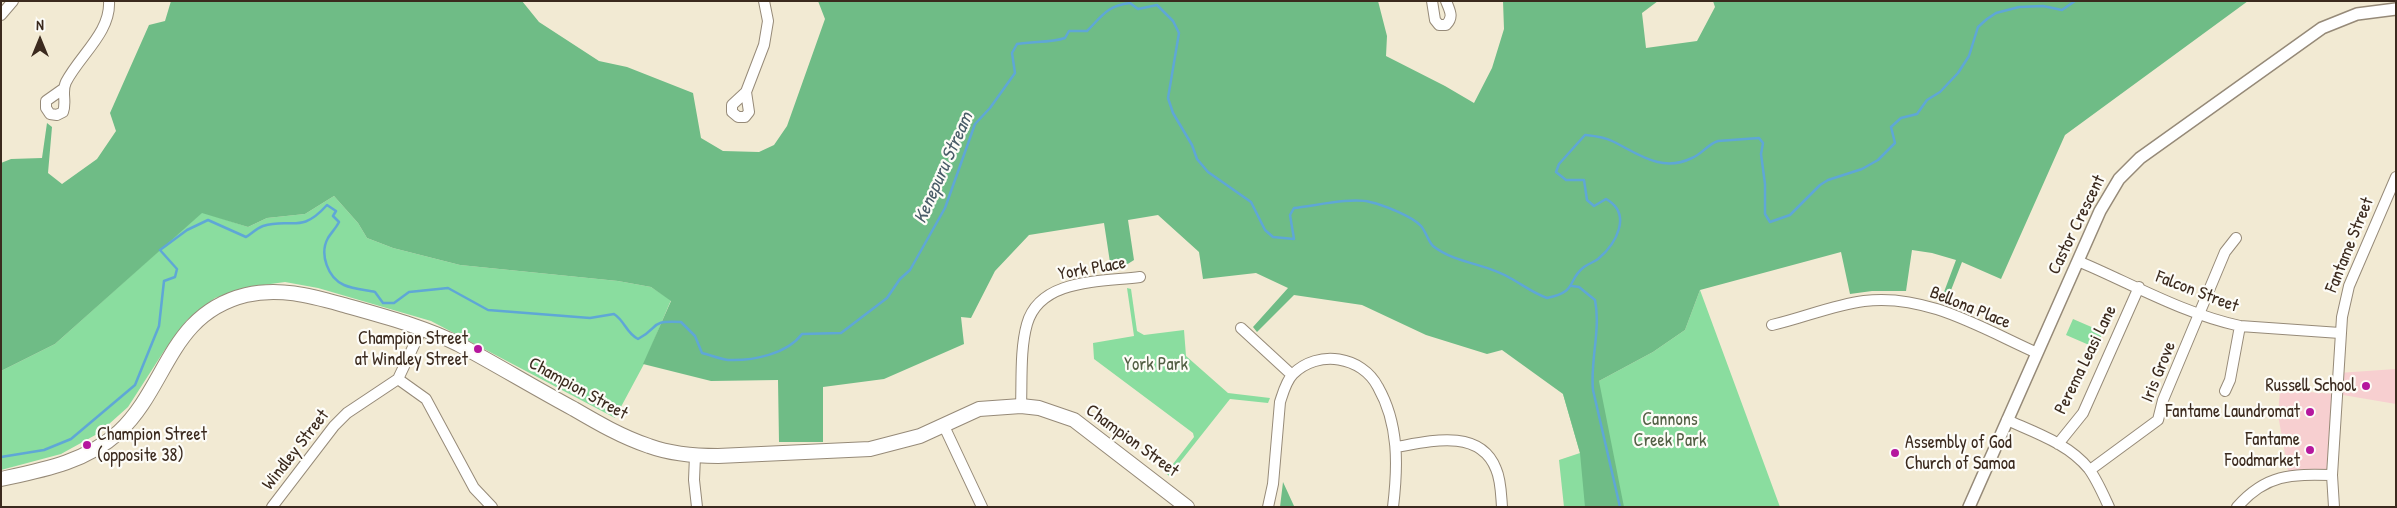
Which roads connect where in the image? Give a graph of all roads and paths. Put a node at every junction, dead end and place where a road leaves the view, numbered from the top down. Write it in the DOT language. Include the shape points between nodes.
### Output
graph roads {
  1 [pos="13,1"];
  2 [pos="109,1"];
  3 [pos="764,1"];
  4 [pos="1432,1"];
  5 [pos="1446,1"];
  6 [pos="2396,9"];
  7 [pos="1,15"];
  8 [pos="63,89"];
  9 [pos="746,92"];
  10 [pos="2396,177"];
  11 [pos="2236,238"];
  12 [pos="2078,261"];
  13 [pos="1140,277"];
  14 [pos="2139,287"];
  15 [pos="2200,314"];
  16 [pos="1772,325"];
  17 [pos="2240,326"];
  18 [pos="422,328"];
  19 [pos="1240,328"];
  20 [pos="2340,333"];
  21 [pos="2037,353"];
  22 [pos="1292,375"];
  23 [pos="398,379"];
  24 [pos="2225,391"];
  25 [pos="1021,406"];
  26 [pos="2007,420"];
  27 [pos="943,424"];
  28 [pos="2058,444"];
  29 [pos="1397,447"];
  30 [pos="695,456"];
  31 [pos="2090,470"];
  32 [pos="2332,476"];
  33 [pos="1,479"];
  34 [pos="272,507"];
  35 [pos="492,507"];
  36 [pos="697,507"];
  37 [pos="982,507"];
  38 [pos="1187,507"];
  39 [pos="1268,507"];
  40 [pos="1393,507"];
  41 [pos="1502,507"];
  42 [pos="1969,507"];
  43 [pos="2109,507"];
  44 [pos="2237,507"];
  45 [pos="2334,507"];
  1 -- 7 [label="street"];
  2 -- 8 [label="street" via="109,17 103,30 78,61"];
  3 -- 9 [label="street" via="768,21 766,37"];
  4 -- 5 [label="street" via="1435,20 1439,25 1446,25 1451,15"];
  6 -- 12 [label="street, Castor Crescent" via="2344,17 2310,34 2140,158 2111,190"];
  10 -- 20 [label="street, Fantame Street" via="2349,286"];
  11 -- 15 [label="street, Iris Grove" via="2225,252"];
  12 -- 14 [label="street, Falcon Street"];
  12 -- 21 [label="street, Castor Crescent"];
  13 -- 25 [label="street, York Place" via="1069,286 1050,293 1037,304 1026,327"];
  14 -- 15 [label="street, Falcon Street"];
  14 -- 28 [label="street, Perema Leasi Lane" via="2083,413"];
  15 -- 17 [label="street, Falcon Street"];
  15 -- 31 [label="street, Iris Grove" via="2163,400 2158,420"];
  16 -- 21 [label="street, Bellona Place" via="1852,304 1895,300 1938,309"];
  17 -- 20 [label="street, Falcon Street"];
  17 -- 24 [label="street"];
  18 -- 23 [label="street"];
  18 -- 30 [label="main road, Champion Street" via="632,440"];
  18 -- 33 [label="main road, Champion Street" via="290,292 260,293 229,300 201,318 182,336 133,416 106,442 67,463"];
  19 -- 22 [label="street"];
  20 -- 32 [label="street, Fantame Street"];
  21 -- 26 [label="street, Castor Crescent"];
  22 -- 29 [label="street" via="1303,366 1334,358 1360,366 1379,387"];
  22 -- 39 [label="street" via="1280,402"];
  23 -- 34 [label="street, Windley Street" via="340,419"];
  23 -- 35 [label="street" via="426,400 474,488"];
  25 -- 27 [label="main road, Champion Street" via="979,409"];
  25 -- 38 [label="main road, Champion Street" via="1074,420"];
  26 -- 28 [label="street"];
  26 -- 42 [label="street, Castor Crescent"];
  27 -- 30 [label="main road, Champion Street" via="920,436 870,449"];
  27 -- 37 [label="street"];
  28 -- 31 [label="street"];
  29 -- 40 [label="street"];
  29 -- 41 [label="street" via="1443,439 1462,441 1478,448 1489,456 1496,468"];
  30 -- 36 [label="street"];
  31 -- 43 [label="street"];
  32 -- 44 [label="street" via="2299,475 2273,479 2253,490"];
  32 -- 45 [label="street, Fantame Street"];
}
